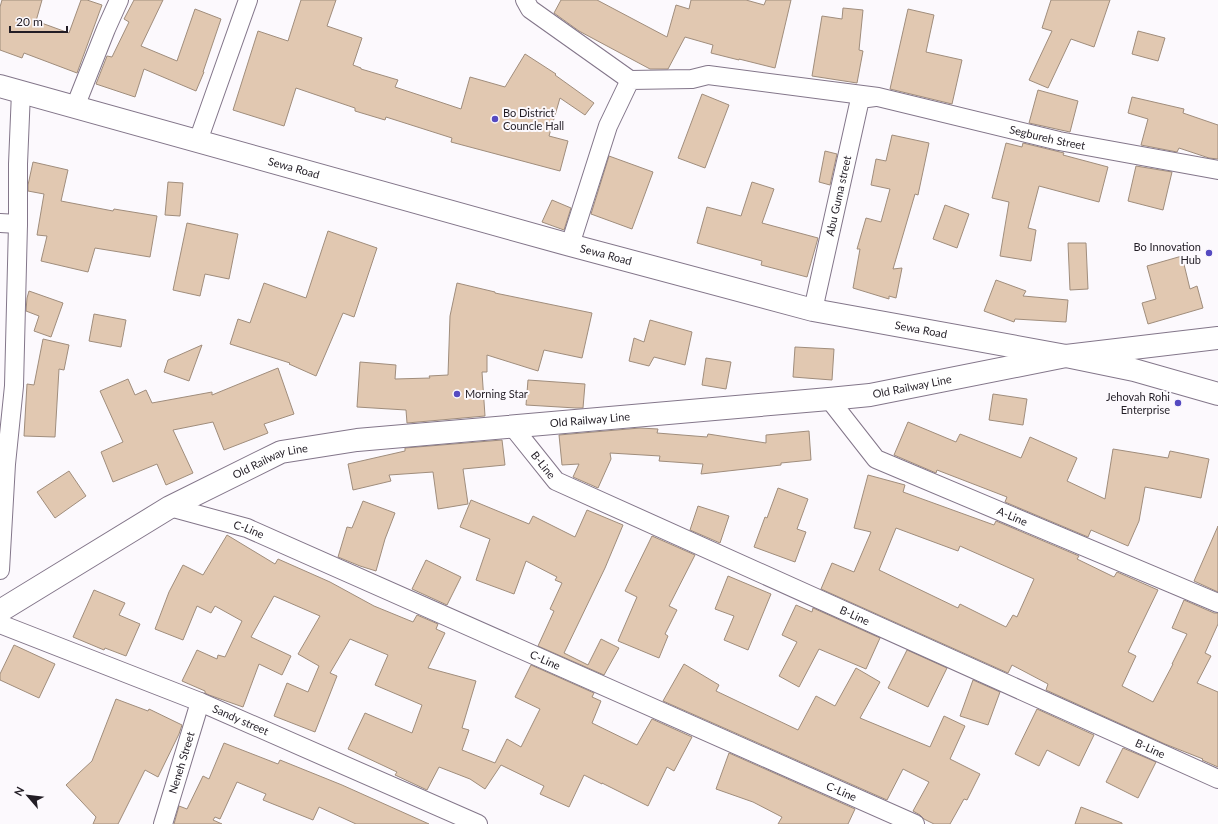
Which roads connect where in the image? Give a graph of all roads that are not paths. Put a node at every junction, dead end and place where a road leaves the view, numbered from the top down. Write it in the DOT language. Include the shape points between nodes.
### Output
graph roads {
  1 [pos="119,0"];
  2 [pos="248,0"];
  3 [pos="525,0"];
  4 [pos="630,80"];
  5 [pos="0,86"];
  6 [pos="21,92"];
  7 [pos="878,97"];
  8 [pos="75,107"];
  9 [pos="198,141"];
  10 [pos="1218,170"];
  11 [pos="0,223"];
  12 [pos="18,224"];
  13 [pos="570,245"];
  14 [pos="813,310"];
  15 [pos="1218,338"];
  16 [pos="1066,356"];
  17 [pos="1218,394"];
  18 [pos="829,399"];
  19 [pos="512,426"];
  20 [pos="170,507"];
  21 [pos="0,570"];
  22 [pos="1218,602"];
  23 [pos="0,611"];
  24 [pos="0,624"];
  25 [pos="200,702"];
  26 [pos="1218,779"];
  27 [pos="164,824"];
  28 [pos="478,824"];
  29 [pos="916,824"];
  1 -- 8 [label="street"];
  2 -- 9 [label="street"];
  3 -- 4 [label="street" via="530,9"];
  4 -- 7 [label="street, Segbureh Street" via="692,79 708,75"];
  4 -- 13 [label="street" via="608,126"];
  5 -- 6 [label="street, Sewa Road"];
  6 -- 8 [label="street, Sewa Road"];
  6 -- 12 [label="street"];
  7 -- 10 [label="street, Segbureh Street" via="1059,141"];
  7 -- 14 [label="street, Abu Guma street" via="860,99"];
  8 -- 9 [label="street, Sewa Road"];
  9 -- 13 [label="street, Sewa Road"];
  11 -- 12 [label="street"];
  12 -- 21 [label="street" via="14,386 6,464"];
  13 -- 14 [label="street, Sewa Road"];
  14 -- 16 [label="street, Sewa Road"];
  15 -- 16 [label="street, Old Railway Line"];
  16 -- 17 [label="street, Sewa Road" via="1134,370"];
  16 -- 18 [label="street, Old Railway Line" via="870,395"];
  18 -- 19 [label="street, Old Railway Line"];
  18 -- 22 [label="street, A-Line" via="876,459"];
  19 -- 20 [label="street, Old Railway Line" via="357,440 281,452"];
  19 -- 26 [label="street, B-Line" via="556,481"];
  20 -- 23 [label="street, Old Railway Line"];
  20 -- 29 [label="street, C-Line" via="247,528"];
  24 -- 25 [label="street, Sandy street"];
  25 -- 27 [label="street, Neneh Street"];
  25 -- 28 [label="street, Sandy street"];
}
